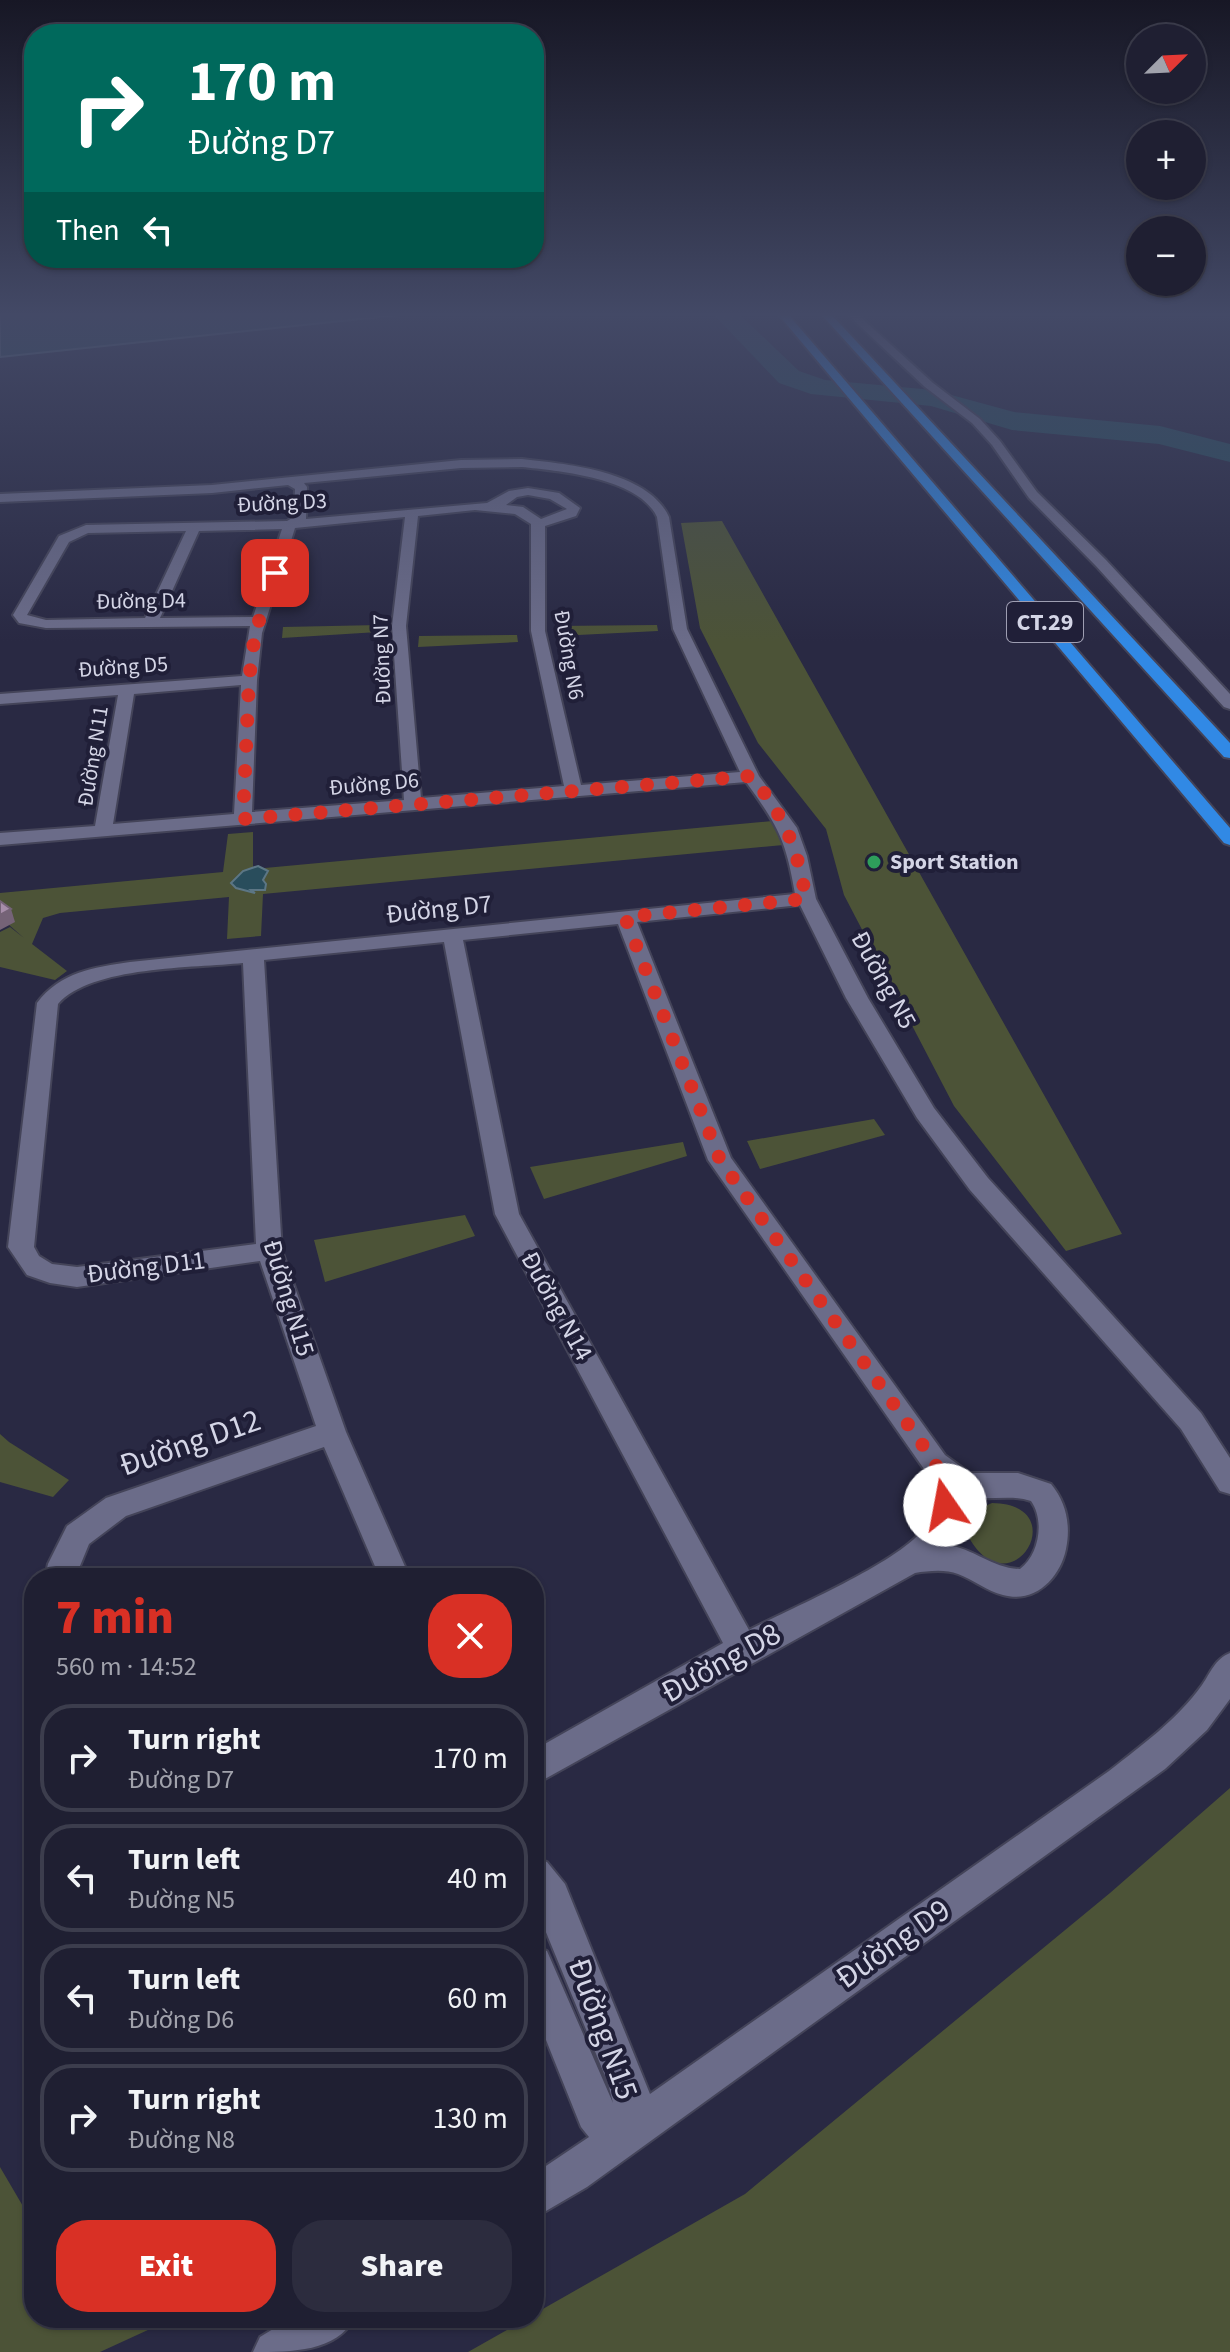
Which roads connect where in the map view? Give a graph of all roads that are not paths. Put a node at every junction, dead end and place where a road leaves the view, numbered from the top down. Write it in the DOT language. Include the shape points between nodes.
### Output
graph roads {
  1 [pos="874,423"];
  2 [pos="924,423"];
  3 [pos="976,423"];
  4 [pos="292,482"];
  5 [pos="0,498"];
  6 [pos="490,506"];
  7 [pos="412,513"];
  8 [pos="538,524"];
  9 [pos="290,525"];
  10 [pos="194,527"];
  11 [pos="24,620"];
  12 [pos="260,621"];
  13 [pos="151,622"];
  14 [pos="249,680"];
  15 [pos="127,689"];
  16 [pos="0,699"];
  17 [pos="1230,704"];
  18 [pos="1230,753"];
  19 [pos="751,776"];
  20 [pos="574,791"];
  21 [pos="413,805"];
  22 [pos="243,819"];
  23 [pos="103,830"];
  24 [pos="0,839"];
  25 [pos="1230,839"];
  26 [pos="806,899"];
  27 [pos="625,917"];
  28 [pos="452,934"];
  29 [pos="253,954"];
  30 [pos="269,1251"];
  31 [pos="26,1261"];
  32 [pos="332,1432"];
  33 [pos="934,1461"];
  34 [pos="1229,1480"];
  35 [pos="909,1560"];
  36 [pos="62,1568"];
  37 [pos="391,1568"];
  38 [pos="743,1649"];
  39 [pos="1230,1668"];
  40 [pos="544,1762"];
  41 [pos="544,1887"];
  42 [pos="544,1988"];
  43 [pos="629,2133"];
  44 [pos="544,2190"];
  45 [pos="315,2328"];
  46 [pos="275,2352"];
  1 -- 25 [label="highway, CT.29"];
  2 -- 18 [label="highway, CT.29"];
  3 -- 17 [label="street" via="1033,495"];
  4 -- 5 [label="street"];
  4 -- 9 [label="street" via="285,485 282,519"];
  4 -- 19 [label="street, Đường N5" via="500,463 546,464 591,472 657,504 680,629"];
  6 -- 7 [label="street, Đường D3"];
  6 -- 8 [label="street" via="527,513"];
  6 -- 8 [label="street" via="527,492 549,495 574,508"];
  7 -- 9 [label="street, Đường D3"];
  7 -- 21 [label="street, Đường N7" via="399,626"];
  8 -- 20 [label="street, Đường N6" via="538,631"];
  9 -- 10 [label="street, Đường D3"];
  9 -- 12 [label="street"];
  10 -- 11 [label="street, Đường D3" via="98,528 64,539 21,610"];
  10 -- 13 [label="street"];
  11 -- 13 [label="street, Đường D4"];
  12 -- 13 [label="street, Đường D4"];
  12 -- 14 [label="street"];
  14 -- 15 [label="street, Đường D5"];
  14 -- 22 [label="street"];
  15 -- 16 [label="street, Đường D5"];
  15 -- 23 [label="street, Đường N11"];
  19 -- 20 [label="street, Đường D6"];
  19 -- 26 [label="street, Đường N5" via="788,828"];
  20 -- 21 [label="street, Đường D6"];
  21 -- 22 [label="street, Đường D6"];
  22 -- 23 [label="street, Đường D6"];
  23 -- 24 [label="street, Đường D6"];
  26 -- 27 [label="street, Đường D7"];
  26 -- 34 [label="street, Đường N5" via="925,1113 979,1184 1191,1421"];
  27 -- 28 [label="street, Đường D7"];
  27 -- 33 [label="street" via="720,1160"];
  28 -- 29 [label="street, Đường D7"];
  28 -- 38 [label="street, Đường N14" via="507,1214"];
  29 -- 30 [label="street, Đường N15"];
  29 -- 31 [label="street, Đường D7" via="78,977 48,1003 21,1247"];
  30 -- 31 [label="street, Đường D11" via="77,1277 45,1274"];
  30 -- 32 [label="street, Đường N15"];
  32 -- 36 [label="street, Đường D12" via="116,1507 78,1535"];
  32 -- 37 [label="street, Đường N15"];
  33 -- 35 [label="street" via="945,1485 944,1516 936,1536"];
  33 -- 35 [label="street" via="968,1486 1009,1484 1036,1490 1051,1510 1047,1561 1037,1574 1018,1583 994,1579 947,1558"];
  35 -- 38 [label="street, Đường D8"];
  38 -- 40 [label="street, Đường D8"];
  39 -- 43 [label="street, Đường D9" via="1189,1729 1121,1783"];
  41 -- 43 [label="street, Đường N15" via="628,2083 634,2111"];
  42 -- 43 [label="street, Đường N15" via="595,2113 608,2128"];
  43 -- 44 [label="street, Đường D9"];
  45 -- 46 [label="street"];
}
